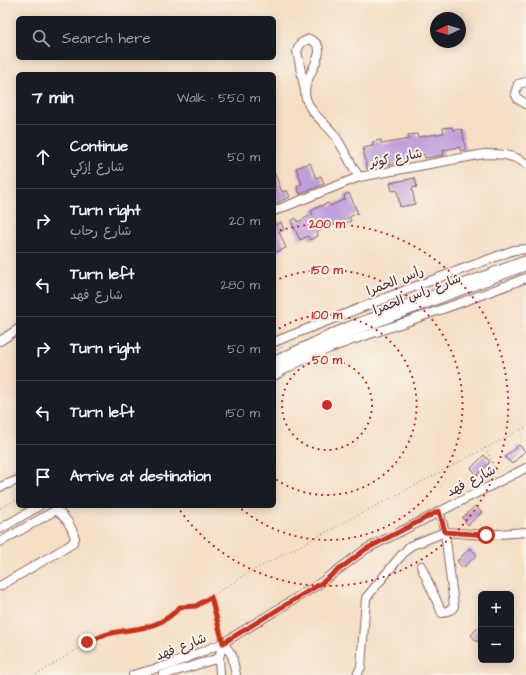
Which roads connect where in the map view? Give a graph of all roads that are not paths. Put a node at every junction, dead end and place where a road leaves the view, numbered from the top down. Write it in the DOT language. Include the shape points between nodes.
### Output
graph roads {
  1 [pos="526,82"];
  2 [pos="305,92"];
  3 [pos="526,104"];
  4 [pos="526,164"];
  5 [pos="359,177"];
  6 [pos="276,210"];
  7 [pos="526,249"];
  8 [pos="525,265"];
  9 [pos="526,278"];
  10 [pos="469,283"];
  11 [pos="411,288"];
  12 [pos="474,298"];
  13 [pos="418,303"];
  14 [pos="16,330"];
  15 [pos="0,341"];
  16 [pos="276,341"];
  17 [pos="276,361"];
  18 [pos="286,361"];
  19 [pos="276,366"];
  20 [pos="276,374"];
  21 [pos="526,468"];
  22 [pos="16,481"];
  23 [pos="0,487"];
  24 [pos="26,508"];
  25 [pos="36,508"];
  26 [pos="56,508"];
  27 [pos="439,511"];
  28 [pos="0,524"];
  29 [pos="0,529"];
  30 [pos="445,532"];
  31 [pos="526,532"];
  32 [pos="0,542"];
  33 [pos="421,566"];
  34 [pos="0,586"];
  35 [pos="223,643"];
  36 [pos="219,658"];
  37 [pos="133,675"];
  38 [pos="163,675"];
  39 [pos="220,675"];
  40 [pos="236,675"];
  41 [pos="357,675"];
  1 -- 3 [label="street" via="518,84 515,93 518,99"];
  2 -- 2 [label="street" via="309,75 320,55 319,46 309,40 301,43 297,51"];
  2 -- 5 [label="street" via="316,116 335,136"];
  4 -- 5 [label="street, شارع كوثر" via="505,154 484,154"];
  5 -- 6 [label="street, شارع كوثر"];
  7 -- 11 [label="street, رأس الحمرا" via="514,250"];
  8 -- 10 [label="street, شارع راس الحمرا"];
  9 -- 12 [label="street"];
  10 -- 12 [label="street"];
  10 -- 13 [label="street, شارع راس الحمرا"];
  11 -- 13 [label="street"];
  11 -- 16 [label="street, رأس الحمرا"];
  12 -- 18 [label="street"];
  13 -- 18 [label="street, شارع راس الحمرا" via="344,328"];
  14 -- 15 [label="street"];
  17 -- 18 [label="street, شارع راس الحمرا"];
  18 -- 19 [label="street, شارع راس الحمرا"];
  18 -- 20 [label="street"];
  21 -- 27 [label="street, شارع فهد"];
  22 -- 23 [label="street"];
  24 -- 28 [label="street"];
  25 -- 29 [label="street"];
  26 -- 32 [label="street"];
  26 -- 34 [label="street" via="73,530 75,538 72,544"];
  27 -- 30 [label="street"];
  27 -- 35 [label="street, شارع فهد" via="366,549 320,584"];
  30 -- 31 [label="street" via="486,535"];
  30 -- 33 [label="street" via="454,606 452,609 442,612"];
  30 -- 41 [label="street" via="410,546 366,598 361,667"];
  35 -- 36 [label="street"];
  35 -- 37 [label="street, شارع فهد" via="172,664"];
  35 -- 40 [label="street" via="232,655"];
  36 -- 38 [label="street"];
  36 -- 39 [label="street"];
}
